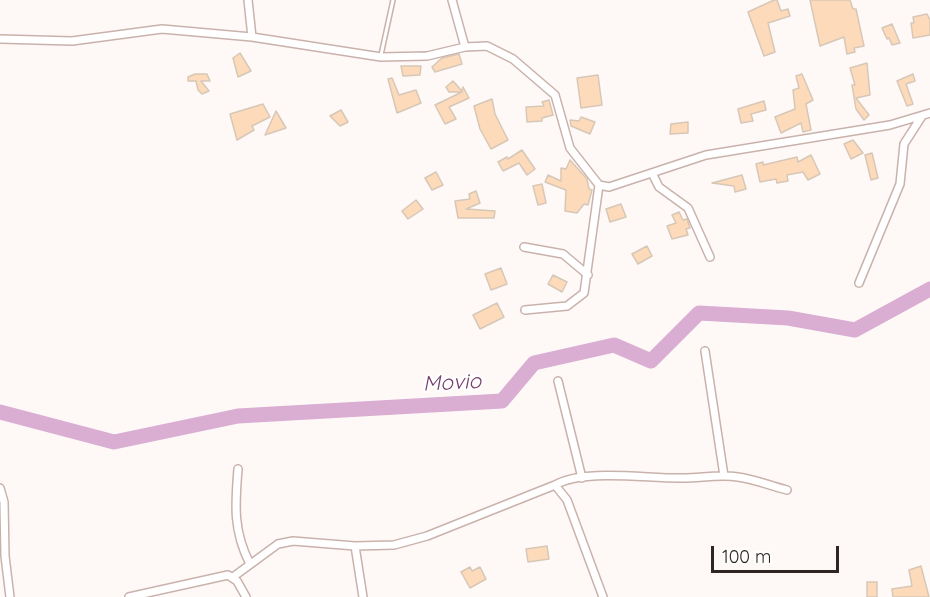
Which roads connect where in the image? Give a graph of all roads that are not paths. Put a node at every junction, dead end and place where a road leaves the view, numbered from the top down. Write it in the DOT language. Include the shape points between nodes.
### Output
graph roads {
  1 [pos="248,0"];
  2 [pos="393,0"];
  3 [pos="452,0"];
  4 [pos="252,37"];
  5 [pos="0,39"];
  6 [pos="465,47"];
  7 [pos="381,57"];
  8 [pos="926,114"];
  9 [pos="652,173"];
  10 [pos="599,185"];
  11 [pos="524,247"];
  12 [pos="710,257"];
  13 [pos="588,275"];
  14 [pos="859,283"];
  15 [pos="525,310"];
  16 [pos="705,351"];
  17 [pos="558,381"];
  18 [pos="238,469"];
  19 [pos="724,476"];
  20 [pos="582,478"];
  21 [pos="555,485"];
  22 [pos="0,488"];
  23 [pos="787,490"];
  24 [pos="355,546"];
  25 [pos="250,564"];
  26 [pos="233,577"];
  27 [pos="174,589"];
  28 [pos="10,597"];
  29 [pos="129,597"];
  30 [pos="176,597"];
  31 [pos="246,597"];
  32 [pos="363,597"];
  33 [pos="603,597"];
  1 -- 4 [label="street"];
  2 -- 7 [label="lane"];
  3 -- 6 [label="street"];
  4 -- 5 [label="street" via="162,28 72,41"];
  4 -- 7 [label="street"];
  6 -- 7 [label="street" via="427,56"];
  6 -- 10 [label="street" via="487,46 497,50 547,86 560,106 570,148"];
  8 -- 9 [label="street" via="890,125 706,155"];
  8 -- 14 [label="street" via="904,144 900,184"];
  9 -- 10 [label="street" via="616,186"];
  9 -- 12 [label="street" via="659,187 687,208"];
  10 -- 13 [label="street"];
  11 -- 13 [label="street" via="563,254"];
  13 -- 15 [label="street" via="584,293 572,303"];
  16 -- 19 [label="street"];
  17 -- 20 [label="street"];
  18 -- 25 [label="street" via="237,532"];
  19 -- 20 [label="street"];
  19 -- 23 [label="street"];
  20 -- 21 [label="street"];
  21 -- 24 [label="street" via="427,536 394,545"];
  21 -- 33 [label="street" via="567,500"];
  22 -- 28 [label="street"];
  24 -- 25 [label="street" via="286,542"];
  24 -- 32 [label="street"];
  25 -- 26 [label="street"];
  26 -- 27 [label="street" via="220,576"];
  26 -- 31 [label="street"];
  27 -- 29 [label="street"];
  27 -- 30 [label="street"];
}
